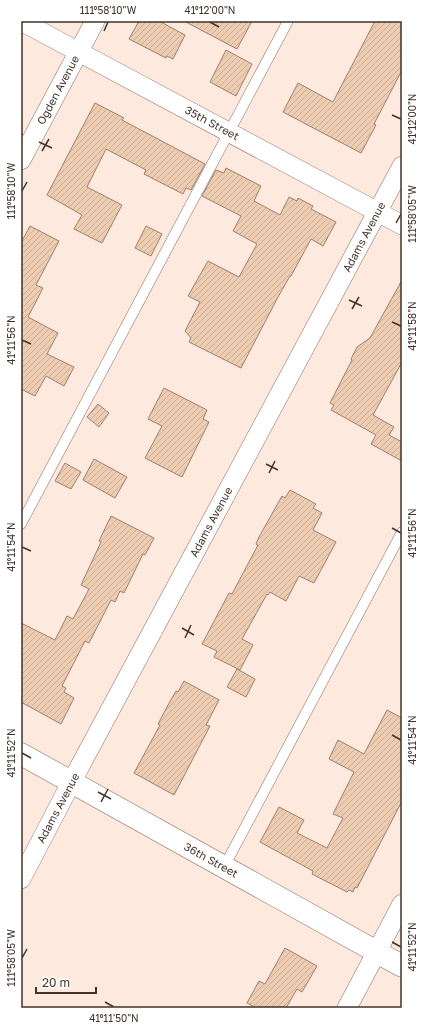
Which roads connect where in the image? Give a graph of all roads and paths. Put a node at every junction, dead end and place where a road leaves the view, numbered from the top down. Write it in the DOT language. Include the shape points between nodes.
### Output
graph roads {
  1 [pos="21,21"];
  2 [pos="95,21"];
  3 [pos="288,21"];
  4 [pos="78,52"];
  5 [pos="230,132"];
  6 [pos="21,160"];
  7 [pos="402,166"];
  8 [pos="378,212"];
  9 [pos="402,225"];
  10 [pos="21,524"];
  11 [pos="402,532"];
  12 [pos="21,754"];
  13 [pos="72,781"];
  14 [pos="224,867"];
  15 [pos="21,879"];
  16 [pos="402,904"];
  17 [pos="376,952"];
  18 [pos="402,966"];
  19 [pos="346,1008"];
  1 -- 4 [label="street, 35th Street"];
  2 -- 4 [label="street, Ogden Avenue"];
  3 -- 5 [label="lane"];
  4 -- 5 [label="street, 35th Street"];
  4 -- 6 [label="street, Ogden Avenue"];
  5 -- 8 [label="street, 35th Street"];
  5 -- 10 [label="lane"];
  7 -- 8 [label="street, Adams Avenue"];
  8 -- 9 [label="street, 35th Street"];
  8 -- 13 [label="street, Adams Avenue"];
  11 -- 14 [label="lane"];
  12 -- 13 [label="main road, 36th Street"];
  13 -- 14 [label="main road, 36th Street"];
  13 -- 15 [label="street, Adams Avenue"];
  14 -- 17 [label="main road, 36th Street"];
  16 -- 17 [label="street"];
  17 -- 18 [label="main road, 36th Street"];
  17 -- 19 [label="street"];
}
